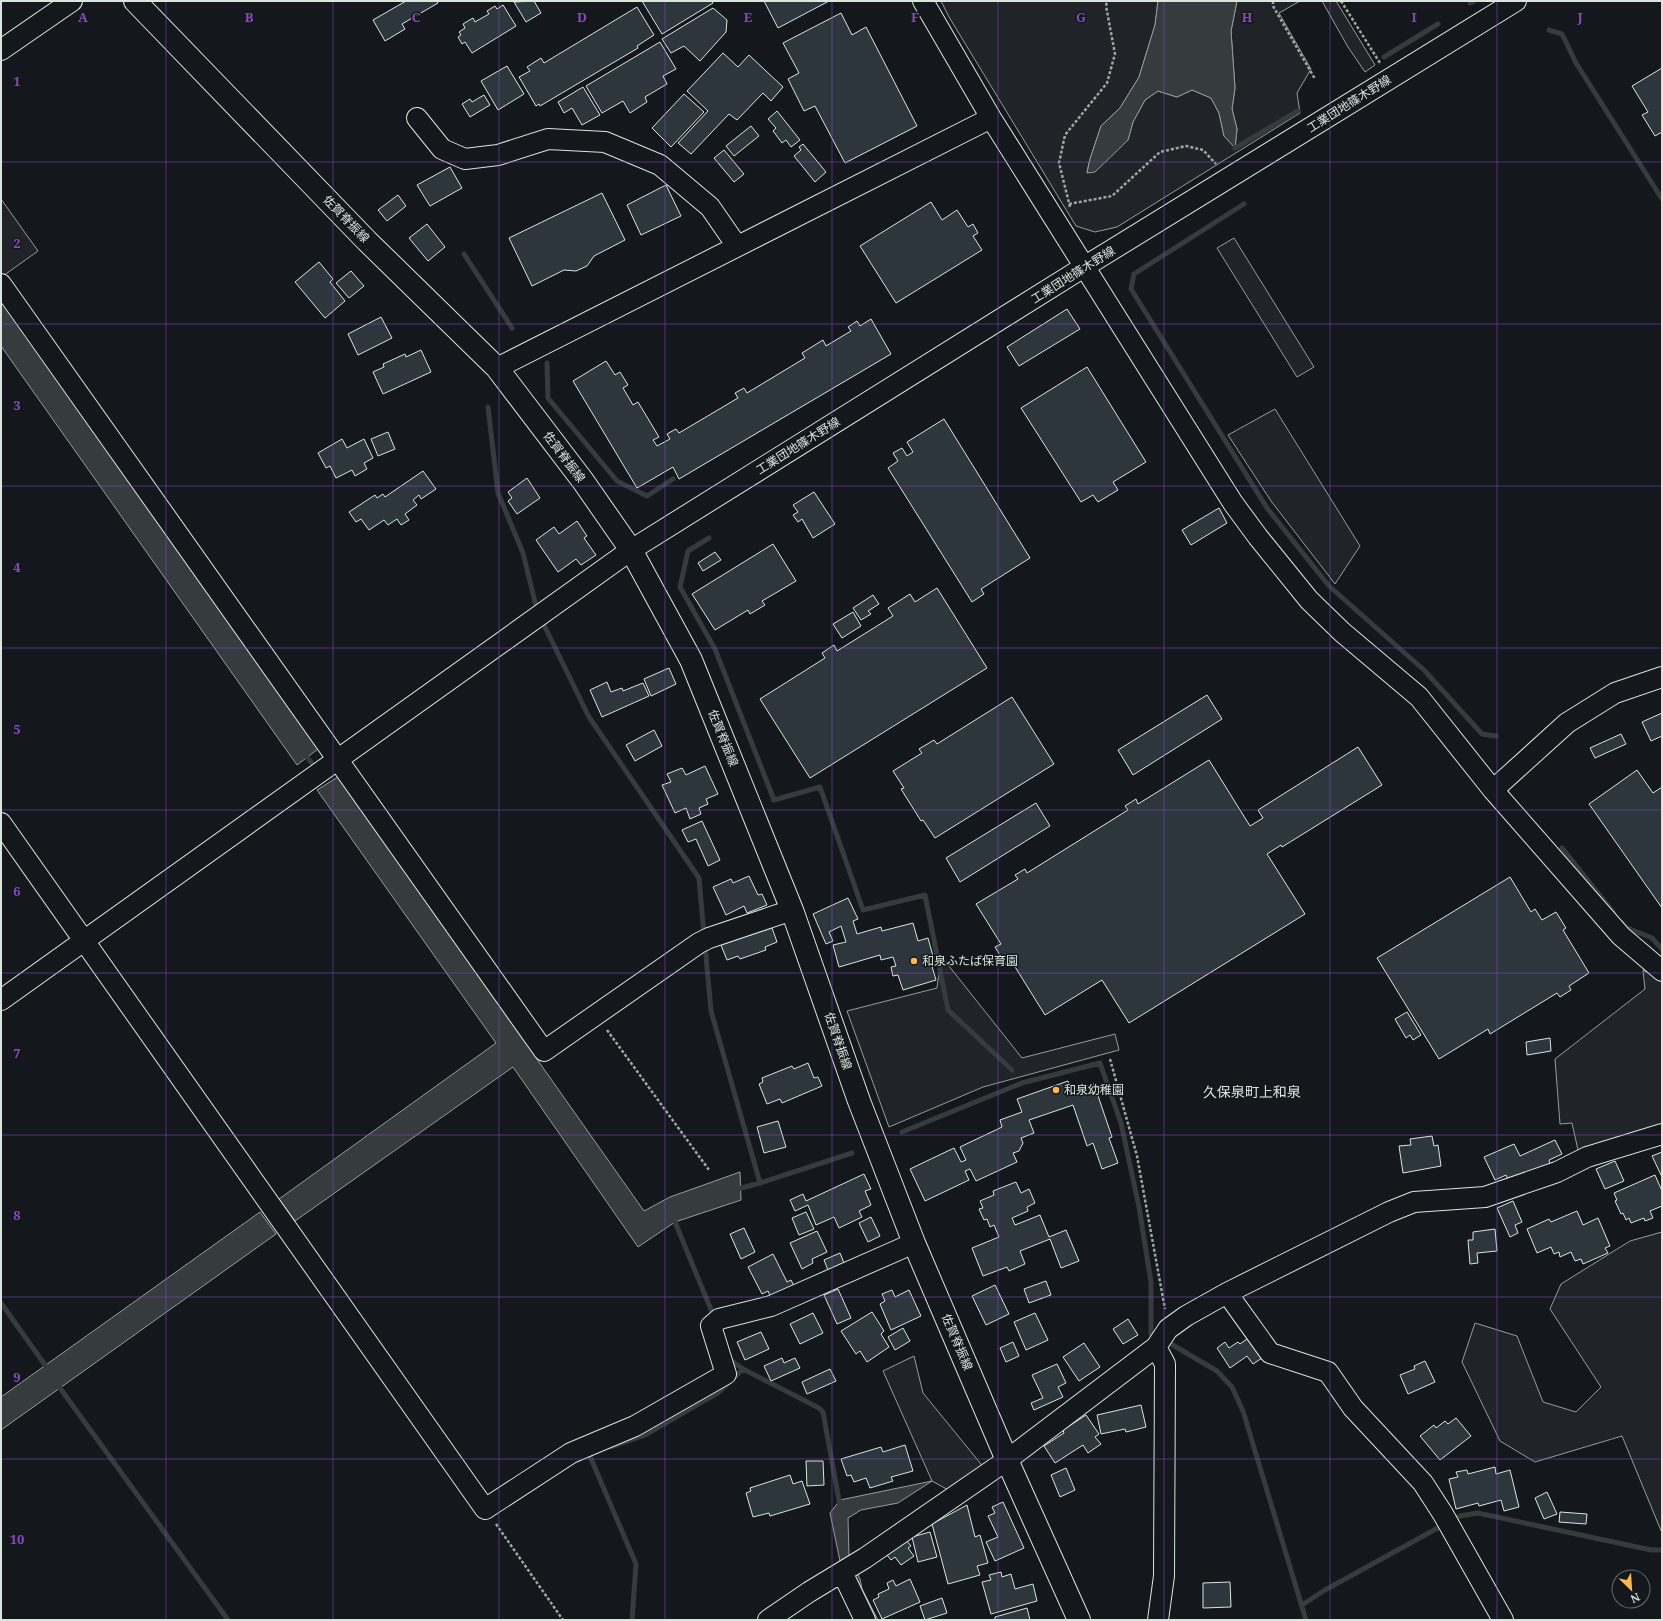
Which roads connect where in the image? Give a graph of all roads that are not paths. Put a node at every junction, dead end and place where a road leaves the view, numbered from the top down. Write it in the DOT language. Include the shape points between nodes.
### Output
graph roads {
  1 [pos="72,1"];
  2 [pos="135,1"];
  3 [pos="923,1"];
  4 [pos="1516,1"];
  5 [pos="1,50"];
  6 [pos="418,118"];
  7 [pos="991,118"];
  8 [pos="737,246"];
  9 [pos="1084,267"];
  10 [pos="1,284"];
  11 [pos="497,368"];
  12 [pos="631,550"];
  13 [pos="1662,677"];
  14 [pos="326,768"];
  15 [pos="1493,790"];
  16 [pos="1,823"];
  17 [pos="792,910"];
  18 [pos="85,941"];
  19 [pos="1662,971"];
  20 [pos="1,1000"];
  21 [pos="1662,1134"];
  22 [pos="914,1243"];
  23 [pos="1227,1293"];
  24 [pos="1156,1347"];
  25 [pos="1007,1460"];
  26 [pos="842,1572"];
  27 [pos="768,1620"];
  28 [pos="865,1620"];
  29 [pos="1079,1620"];
  30 [pos="1158,1620"];
  31 [pos="1503,1620"];
  1 -- 5 [label="street"];
  2 -- 11 [label="main road, 佐賀脊振線" via="367,241"];
  3 -- 7 [label="street"];
  4 -- 9 [label="street, 工業団地篠木野線"];
  6 -- 8 [label="street" via="442,149 465,159 498,155 548,139 604,142 660,165 710,208"];
  7 -- 8 [label="street"];
  7 -- 9 [label="street"];
  8 -- 11 [label="street"];
  9 -- 12 [label="street, 工業団地篠木野線"];
  9 -- 15 [label="street" via="1233,503 1258,538 1309,600 1419,698"];
  10 -- 14 [label="street"];
  11 -- 12 [label="main road, 佐賀脊振線"];
  12 -- 14 [label="street, 工業団地篠木野線"];
  12 -- 17 [label="main road, 佐賀脊振線" via="691,660"];
  13 -- 15 [label="street" via="1615,693 1567,723"];
  14 -- 17 [label="street" via="544,1051 704,940"];
  14 -- 18 [label="street, 工業団地篠木野線"];
  15 -- 19 [label="street" via="1621,936"];
  16 -- 18 [label="street"];
  17 -- 22 [label="main road, 佐賀脊振線" via="859,1101"];
  18 -- 20 [label="street, 工業団地篠木野線"];
  18 -- 22 [label="street" via="485,1509 571,1453 635,1426 726,1374 715,1323 771,1306"];
  21 -- 23 [label="street" via="1586,1157 1557,1172 1485,1197 1414,1202"];
  22 -- 25 [label="main road, 佐賀脊振線"];
  23 -- 24 [label="street" via="1168,1329"];
  23 -- 31 [label="street" via="1270,1353 1328,1372 1353,1408 1423,1483"];
  24 -- 25 [label="street"];
  24 -- 30 [label="street" via="1165,1364 1164,1576"];
  25 -- 26 [label="street"];
  25 -- 29 [label="main road, 佐賀脊振線"];
  26 -- 27 [label="street"];
  26 -- 28 [label="street"];
}
